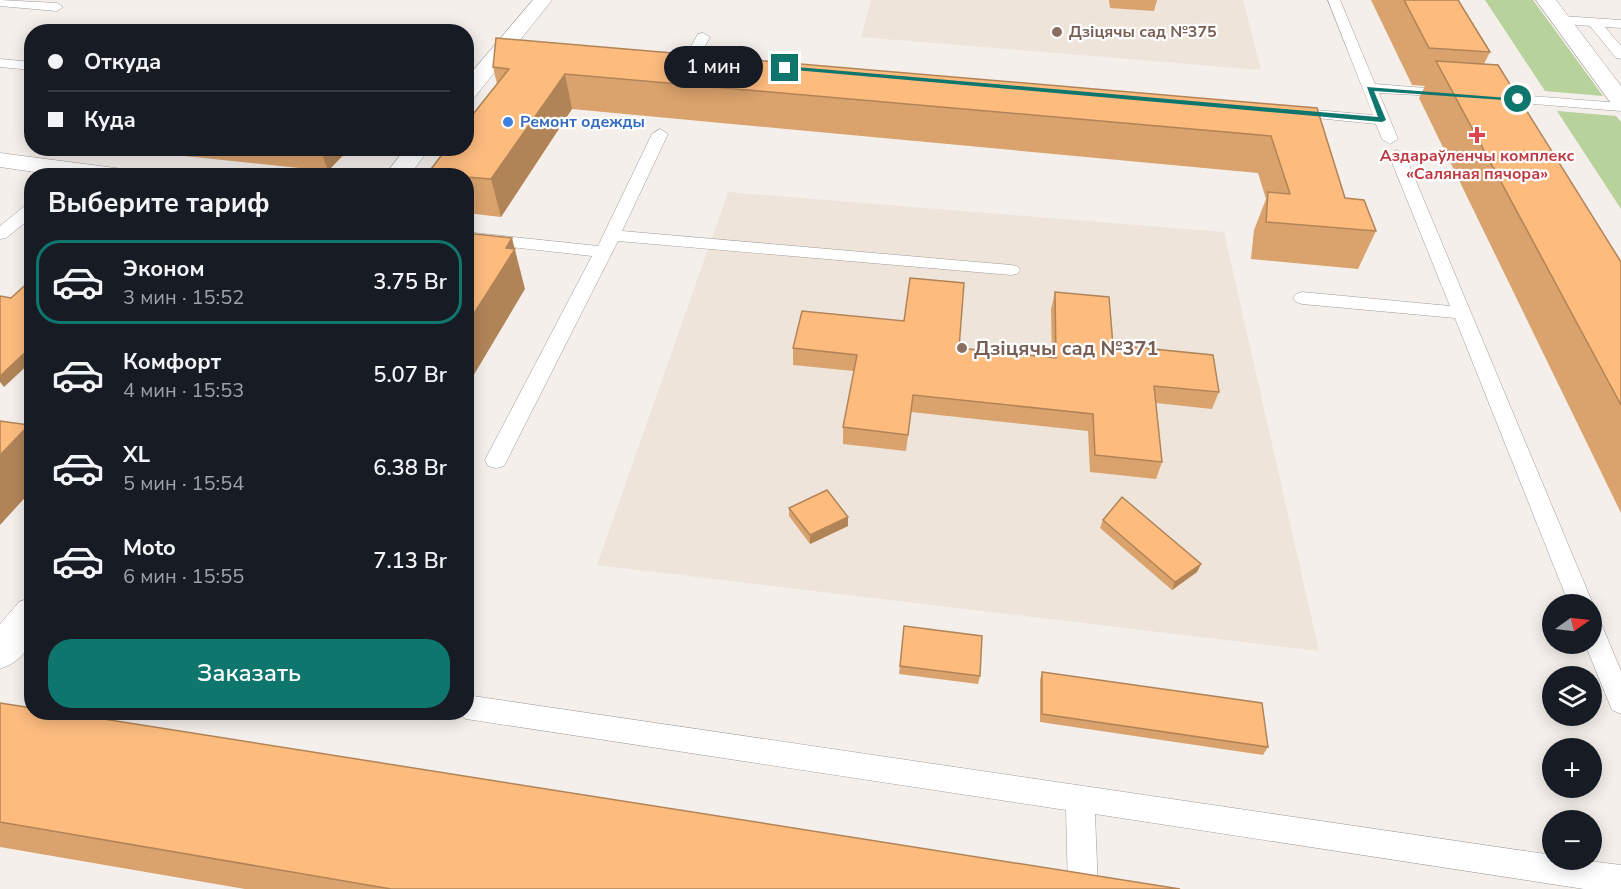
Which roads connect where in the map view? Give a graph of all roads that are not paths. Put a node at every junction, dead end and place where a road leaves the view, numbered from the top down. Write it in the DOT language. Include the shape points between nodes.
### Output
graph roads {
  1 [pos="543,0"];
  2 [pos="1334,0"];
  3 [pos="1546,0"];
  4 [pos="0,2"];
  5 [pos="57,7"];
  6 [pos="1561,20"];
  7 [pos="1594,22"];
  8 [pos="1621,24"];
  9 [pos="703,37"];
  10 [pos="1619,49"];
  11 [pos="690,60"];
  12 [pos="0,63"];
  13 [pos="24,65"];
  14 [pos="474,83"];
  15 [pos="1370,88"];
  16 [pos="1621,101"];
  17 [pos="1621,107"];
  18 [pos="1276,111"];
  19 [pos="1382,120"];
  20 [pos="660,134"];
  21 [pos="412,156"];
  22 [pos="0,160"];
  23 [pos="46,168"];
  24 [pos="403,168"];
  25 [pos="24,214"];
  26 [pos="0,234"];
  27 [pos="612,235"];
  28 [pos="474,238"];
  29 [pos="604,252"];
  30 [pos="1011,270"];
  31 [pos="1302,298"];
  32 [pos="1462,313"];
  33 [pos="496,460"];
  34 [pos="1577,594"];
  35 [pos="1602,654"];
  36 [pos="1621,702"];
  37 [pos="474,708"];
  38 [pos="1080,798"];
  39 [pos="1621,880"];
  40 [pos="1083,889"];
  1 -- 14 [label="street"];
  2 -- 15 [label="lane"];
  3 -- 6 [label="street"];
  4 -- 5 [label="lane"];
  6 -- 7 [label="lane"];
  6 -- 16 [label="street"];
  7 -- 8 [label="lane"];
  7 -- 10 [label="lane"];
  9 -- 11 [label="lane"];
  12 -- 13 [label="lane"];
  15 -- 17 [label="lane"];
  15 -- 19 [label="lane"];
  18 -- 19 [label="lane"];
  19 -- 32 [label="lane"];
  20 -- 27 [label="lane"];
  21 -- 24 [label="street"];
  22 -- 23 [label="street"];
  25 -- 26 [label="lane"];
  27 -- 29 [label="lane"];
  27 -- 30 [label="lane"];
  28 -- 29 [label="lane"];
  29 -- 33 [label="lane"];
  31 -- 32 [label="lane"];
  32 -- 34 [label="lane"];
  35 -- 36 [label="lane"];
  37 -- 38 [label="lane"];
  38 -- 39 [label="lane"];
  38 -- 40 [label="lane"];
}
